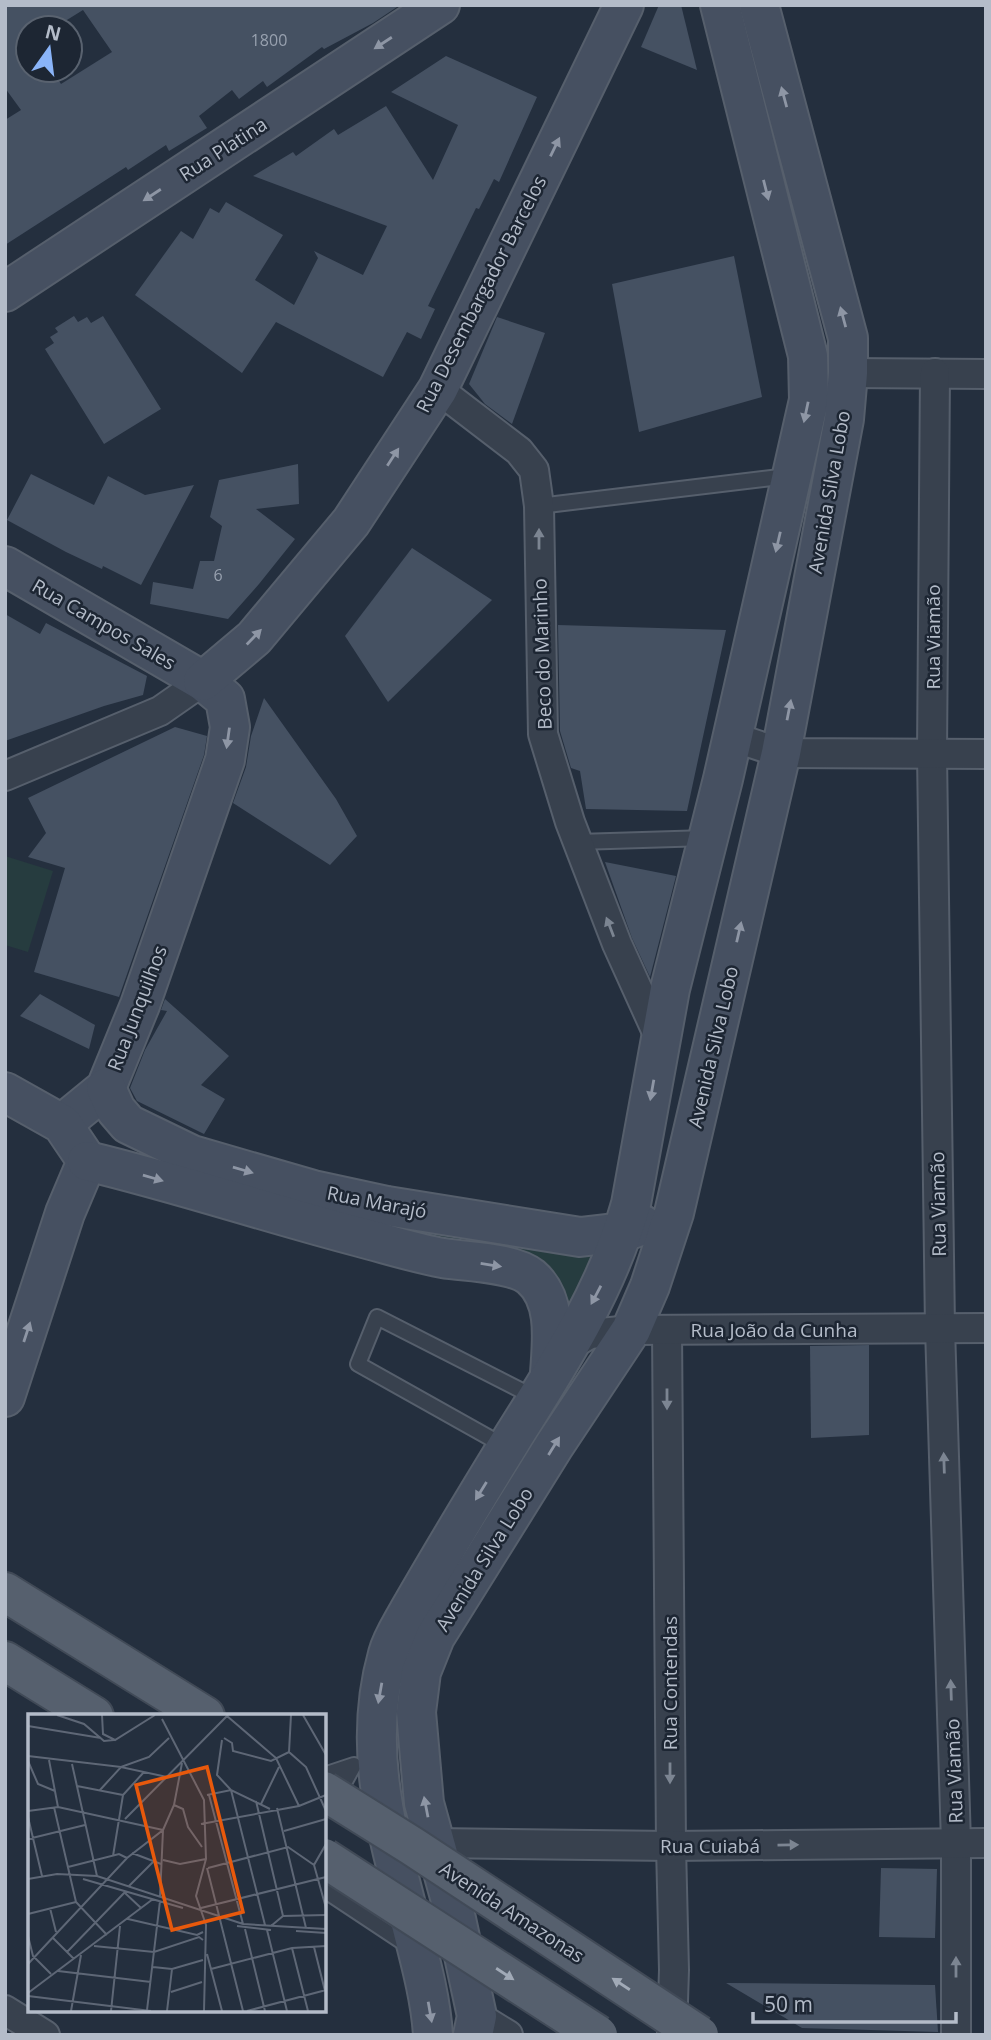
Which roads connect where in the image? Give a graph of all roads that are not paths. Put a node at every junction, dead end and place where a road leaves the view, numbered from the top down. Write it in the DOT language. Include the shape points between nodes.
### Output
graph roads {
  1 [pos="440,5"];
  2 [pos="624,5"];
  3 [pos="720,5"];
  4 [pos="759,5"];
  5 [pos="5,292"];
  6 [pos="848,373"];
  7 [pos="934,373"];
  8 [pos="986,374"];
  9 [pos="438,388"];
  10 [pos="793,475"];
  11 [pos="539,506"];
  12 [pos="5,566"];
  13 [pos="203,681"];
  14 [pos="733,737"];
  15 [pos="780,753"];
  16 [pos="932,754"];
  17 [pos="986,754"];
  18 [pos="5,776"];
  19 [pos="709,838"];
  20 [pos="578,842"];
  21 [pos="653,989"];
  22 [pos="106,1088"];
  23 [pos="5,1092"];
  24 [pos="62,1124"];
  25 [pos="87,1161"];
  26 [pos="313,1190"];
  27 [pos="674,1213"];
  28 [pos="623,1232"];
  29 [pos="440,1258"];
  30 [pos="940,1328"];
  31 [pos="986,1328"];
  32 [pos="649,1330"];
  33 [pos="551,1374"];
  34 [pos="5,1397"];
  35 [pos="507,1447"];
  36 [pos="17,1599"];
  37 [pos="10,1664"];
  38 [pos="91,1714"];
  39 [pos="202,1714"];
  40 [pos="326,1774"];
  41 [pos="326,1792"];
  42 [pos="380,1795"];
  43 [pos="434,1843"];
  44 [pos="956,1843"];
  45 [pos="986,1843"];
  46 [pos="671,1846"];
  47 [pos="326,1859"];
  48 [pos="326,1891"];
  49 [pos="418,1954"];
  50 [pos="5,2010"];
  51 [pos="486,2029"];
  52 [pos="46,2035"];
  53 [pos="433,2035"];
  54 [pos="598,2035"];
  55 [pos="672,2035"];
  56 [pos="699,2035"];
  57 [pos="956,2035"];
  1 -- 5 [label="main road, Rua Platina, one-way"];
  9 -- 2 [label="main road, Rua Desembargador Barcelos, one-way"];
  3 -- 10 [label="main road, Avenida Silva Lobo, one-way" via="808,356 809,401"];
  6 -- 4 [label="main road, Avenida Silva Lobo, one-way" via="848,338"];
  6 -- 7 [label="street"];
  15 -- 6 [label="main road, Avenida Silva Lobo, one-way" via="844,419"];
  7 -- 8 [label="street"];
  7 -- 16 [label="street, Rua Viamão"];
  9 -- 11 [label="street, Beco do Marinho" via="519,451 534,470"];
  13 -- 9 [label="main road, Rua Desembargador Barcelos, one-way" via="254,638 351,522"];
  10 -- 11 [label="lane"];
  10 -- 14 [label="main road, Avenida Silva Lobo, one-way"];
  20 -- 11 [label="street, Beco do Marinho, one-way" via="543,733"];
  12 -- 13 [label="main road, Rua Campos Sales"];
  13 -- 18 [label="street, Rua Desembargador Barcelos" via="160,711"];
  13 -- 22 [label="main road, Rua Junquilhos, one-way" via="225,699 230,727 225,760 140,1005"];
  14 -- 15 [label="street"];
  14 -- 19 [label="main road, Avenida Silva Lobo"];
  15 -- 16 [label="street"];
  27 -- 15 [label="main road, Avenida Silva Lobo, one-way"];
  16 -- 17 [label="street"];
  16 -- 30 [label="street, Rua Viamão"];
  19 -- 20 [label="lane"];
  19 -- 21 [label="main road, Avenida Silva Lobo"];
  21 -- 20 [label="street, Beco do Marinho, one-way"];
  21 -- 28 [label="main road, Avenida Silva Lobo, one-way" via="661,1041"];
  22 -- 24 [label="main road, Rua Junquilhos"];
  22 -- 26 [label="main road, Rua Marajó, one-way" via="128,1124 192,1155"];
  23 -- 24 [label="main road"];
  24 -- 25 [label="main road"];
  25 -- 29 [label="main road, Rua Marajó, one-way"];
  34 -- 25 [label="main road, one-way" via="65,1213"];
  26 -- 28 [label="main road, Rua Marajó" via="580,1237"];
  26 -- 29 [label="main road"];
  27 -- 28 [label="main road, Rua Marajó"];
  27 -- 32 [label="main road, Avenida Silva Lobo" via="650,1286"];
  28 -- 33 [label="main road, Avenida Silva Lobo, one-way" via="606,1275"];
  29 -- 33 [label="main road, Rua Marajó, one-way" via="514,1269 530,1277 544,1293 552,1324"];
  30 -- 31 [label="street, Rua João da Cunha"];
  30 -- 32 [label="street, Rua João da Cunha"];
  44 -- 30 [label="street, Rua Viamão, one-way"];
  32 -- 33 [label="street, Rua João da Cunha" via="590,1334"];
  43 -- 32 [label="main road, Avenida Silva Lobo, one-way" via="416,1712 421,1672 435,1637 554,1446"];
  32 -- 46 [label="street, Rua Contendas, one-way"];
  33 -- 35 [label="main road, Avenida Silva Lobo"];
  33 -- 35 [label="lane" via="377,1317 358,1364"];
  35 -- 42 [label="main road, Avenida Silva Lobo, one-way" via="388,1651 376,1750"];
  36 -- 39 [label="main road"];
  37 -- 38 [label="main road"];
  40 -- 42 [label="lane" via="354,1765 338,1794 363,1812 375,1811"];
  56 -- 41 [label="main road, Avenida Amazonas, one-way, bridge"];
  42 -- 49 [label="main road, Avenida Silva Lobo"];
  43 -- 46 [label="street, Rua Cuiabá"];
  43 -- 51 [label="main road, Avenida Silva Lobo"];
  44 -- 45 [label="street, Rua Cuiabá"];
  46 -- 44 [label="street, Rua Cuiabá, one-way"];
  57 -- 44 [label="street, Rua Viamão, one-way"];
  46 -- 55 [label="street, Rua Contendas"];
  47 -- 54 [label="main road, one-way, bridge"];
  48 -- 49 [label="lane"];
  49 -- 53 [label="main road, Avenida Silva Lobo, one-way"];
  50 -- 52 [label="street"];
}
